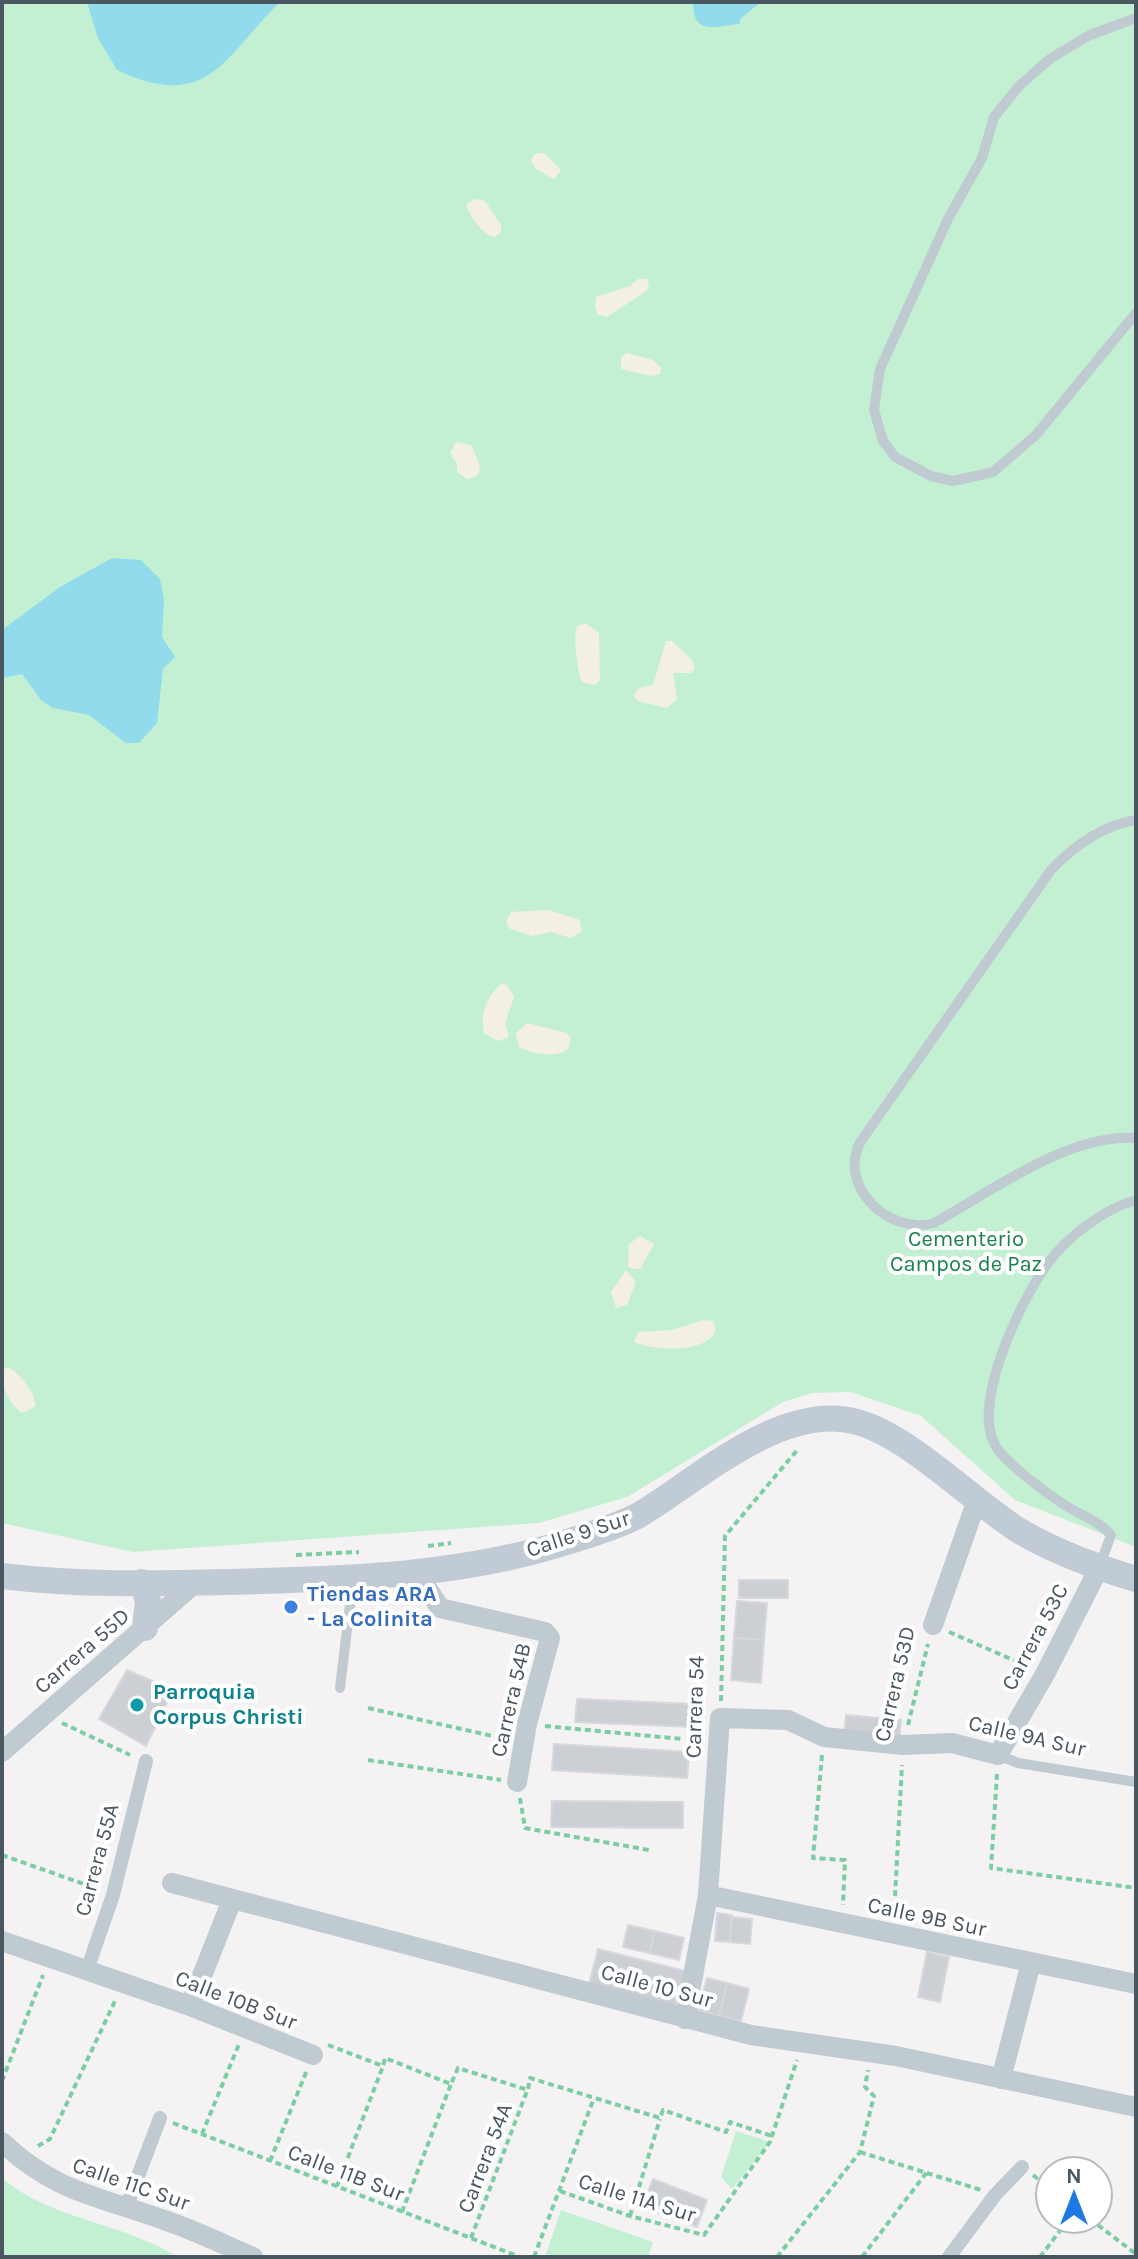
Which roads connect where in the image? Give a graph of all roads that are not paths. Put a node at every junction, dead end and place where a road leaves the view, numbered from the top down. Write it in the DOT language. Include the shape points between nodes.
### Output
graph roads {
  1 [pos="1136,18"];
  2 [pos="1136,313"];
  3 [pos="1136,820"];
  4 [pos="1136,1138"];
  5 [pos="1136,1200"];
  6 [pos="977,1500"];
  7 [pos="1099,1568"];
  8 [pos="418,1574"];
  9 [pos="2,1576"];
  10 [pos="1136,1579"];
  11 [pos="353,1580"];
  12 [pos="142,1582"];
  13 [pos="194,1584"];
  14 [pos="933,1625"];
  15 [pos="145,1628"];
  16 [pos="340,1688"];
  17 [pos="720,1718"];
  18 [pos="2,1752"];
  19 [pos="998,1755"];
  20 [pos="146,1761"];
  21 [pos="517,1782"];
  22 [pos="1136,1782"];
  23 [pos="172,1883"];
  24 [pos="708,1895"];
  25 [pos="232,1900"];
  26 [pos="2,1941"];
  27 [pos="1031,1963"];
  28 [pos="87,1970"];
  29 [pos="1136,1984"];
  30 [pos="190,2006"];
  31 [pos="685,2019"];
  32 [pos="313,2055"];
  33 [pos="1001,2079"];
  34 [pos="1136,2107"];
  35 [pos="160,2118"];
  36 [pos="2,2142"];
  37 [pos="1022,2167"];
  38 [pos="126,2208"];
  39 [pos="253,2257"];
  40 [pos="949,2257"];
  1 -- 2 [label="lane" via="1090,35 1051,58 994,117 982,158 948,219 880,369 874,410 883,441 902,463 931,476 953,481 993,472 1036,435"];
  3 -- 4 [label="lane" via="1104,830 1051,870 861,1141 854,1170 877,1208 898,1224 918,1228 1086,1142"];
  5 -- 7 [label="lane" via="1103,1213 1049,1261 1019,1312 996,1373 989,1418 997,1449 1064,1505 1111,1535"];
  6 -- 7 [label="main road, Calle 9 Sur" via="1019,1530"];
  6 -- 8 [label="main road, Calle 9 Sur" via="893,1439 857,1422 823,1419 779,1429 636,1517 541,1550"];
  6 -- 14 [label="street, Carrera 53D"];
  7 -- 10 [label="main road, Calle 9 Sur"];
  7 -- 19 [label="street, Carrera 53C"];
  8 -- 11 [label="main road, Calle 9 Sur"];
  8 -- 21 [label="street, Carrera 54B" via="440,1608 545,1632 551,1643"];
  9 -- 12 [label="main road, Calle 9 Sur"];
  11 -- 13 [label="main road, Calle 9 Sur"];
  11 -- 16 [label="lane"];
  12 -- 13 [label="main road, Calle 9 Sur"];
  12 -- 15 [label="main road" via="148,1601"];
  13 -- 15 [label="street, Carrera 55D"];
  15 -- 18 [label="street, Carrera 55D"];
  17 -- 19 [label="street, Calle 9A Sur" via="788,1720 824,1737 903,1745 952,1743"];
  17 -- 24 [label="street, Carrera 54"];
  19 -- 22 [label="lane, Calle 9A Sur" via="1018,1763"];
  20 -- 28 [label="street, Carrera 55A" via="113,1895"];
  23 -- 25 [label="street, Calle 10 Sur"];
  24 -- 27 [label="street, Calle 9B Sur"];
  24 -- 31 [label="street, Carrera 54"];
  25 -- 30 [label="street"];
  25 -- 31 [label="street, Calle 10 Sur"];
  26 -- 28 [label="street, Calle 10B Sur"];
  27 -- 29 [label="street, Calle 9B Sur"];
  27 -- 33 [label="street"];
  28 -- 30 [label="street, Calle 10B Sur"];
  30 -- 32 [label="street, Calle 10B Sur"];
  31 -- 33 [label="street, Calle 10 Sur"];
  33 -- 34 [label="street, Calle 10 Sur"];
  35 -- 38 [label="street"];
  36 -- 38 [label="street, Calle 11C Sur" via="63,2187"];
  37 -- 40 [label="street"];
  38 -- 39 [label="street, Calle 11C Sur"];
}
